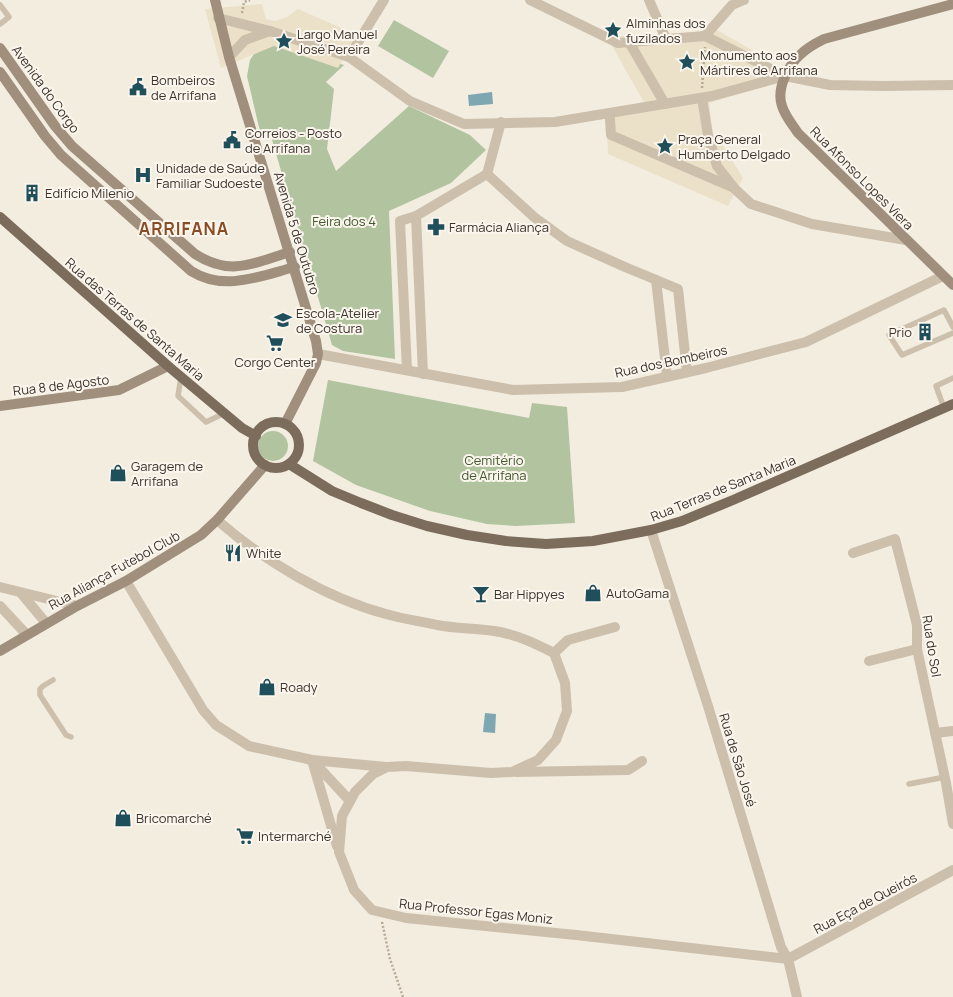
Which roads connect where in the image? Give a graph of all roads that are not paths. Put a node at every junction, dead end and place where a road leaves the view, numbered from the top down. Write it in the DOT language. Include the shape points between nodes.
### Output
graph roads {
  1 [pos="215,0"];
  2 [pos="384,0"];
  3 [pos="530,0"];
  4 [pos="649,0"];
  5 [pos="744,0"];
  6 [pos="953,4"];
  7 [pos="0,5"];
  8 [pos="218,18"];
  9 [pos="0,24"];
  10 [pos="270,31"];
  11 [pos="705,36"];
  12 [pos="666,39"];
  13 [pos="629,42"];
  14 [pos="0,48"];
  15 [pos="349,56"];
  16 [pos="229,57"];
  17 [pos="0,72"];
  18 [pos="785,76"];
  19 [pos="953,84"];
  20 [pos="702,98"];
  21 [pos="665,104"];
  22 [pos="610,118"];
  23 [pos="501,122"];
  24 [pos="487,174"];
  25 [pos="735,189"];
  26 [pos="416,216"];
  27 [pos="0,217"];
  28 [pos="906,240"];
  29 [pos="290,252"];
  30 [pos="295,267"];
  31 [pos="419,275"];
  32 [pos="402,276"];
  33 [pos="943,276"];
  34 [pos="656,280"];
  35 [pos="953,285"];
  36 [pos="953,327"];
  37 [pos="953,333"];
  38 [pos="318,354"];
  39 [pos="168,366"];
  40 [pos="407,370"];
  41 [pos="687,372"];
  42 [pos="423,374"];
  43 [pos="667,376"];
  44 [pos="181,377"];
  45 [pos="953,378"];
  46 [pos="0,406"];
  47 [pos="949,406"];
  48 [pos="225,414"];
  49 [pos="285,424"];
  50 [pos="256,436"];
  51 [pos="265,464"];
  52 [pos="289,464"];
  53 [pos="217,520"];
  54 [pos="651,530"];
  55 [pos="853,553"];
  56 [pos="126,581"];
  57 [pos="0,588"];
  58 [pos="21,593"];
  59 [pos="0,606"];
  60 [pos="77,606"];
  61 [pos="46,623"];
  62 [pos="614,627"];
  63 [pos="27,635"];
  64 [pos="917,649"];
  65 [pos="0,651"];
  66 [pos="554,653"];
  67 [pos="869,661"];
  68 [pos="53,680"];
  69 [pos="953,731"];
  70 [pos="935,734"];
  71 [pos="71,737"];
  72 [pos="312,760"];
  73 [pos="642,761"];
  74 [pos="387,767"];
  75 [pos="512,772"];
  76 [pos="949,777"];
  77 [pos="909,784"];
  78 [pos="350,801"];
  79 [pos="953,819"];
  80 [pos="339,852"];
  81 [pos="953,870"];
  82 [pos="788,959"];
  83 [pos="797,997"];
  1 -- 8 [label="street, Avenida 5 de Outubro"];
  2 -- 15 [label="street"];
  3 -- 13 [label="street" via="618,43"];
  4 -- 12 [label="street"];
  5 -- 11 [label="street" via="732,5"];
  6 -- 18 [label="street" via="824,39 799,55"];
  7 -- 9 [label="lane" via="9,17"];
  8 -- 10 [label="street"];
  8 -- 16 [label="street, Avenida 5 de Outubro"];
  10 -- 15 [label="street"];
  10 -- 16 [label="street" via="245,40"];
  11 -- 12 [label="street"];
  11 -- 18 [label="street"];
  12 -- 13 [label="street"];
  13 -- 21 [label="street"];
  14 -- 29 [label="street, Avenida do Corgo" via="72,146 195,254 216,265 234,268"];
  15 -- 23 [label="street" via="410,101 464,124"];
  16 -- 29 [label="street, Avenida 5 de Outubro"];
  17 -- 30 [label="street, Avenida do Corgo" via="58,151 200,277 235,282"];
  18 -- 19 [label="street" via="830,85"];
  18 -- 20 [label="street"];
  18 -- 28 [label="street, Rua Afonso Lopes Viera" via="780,89 781,105 798,133"];
  20 -- 21 [label="street"];
  20 -- 25 [label="street" via="717,166"];
  21 -- 23 [label="street" via="555,122"];
  22 -- 25 [label="street" via="611,135"];
  23 -- 24 [label="street"];
  24 -- 26 [label="street"];
  24 -- 34 [label="street" via="534,217 567,241"];
  25 -- 28 [label="street" via="751,204 812,224"];
  26 -- 31 [label="street"];
  26 -- 32 [label="street" via="400,221"];
  27 -- 39 [label="main road, Rua das Terras de Santa Maria"];
  28 -- 33 [label="street, Rua Afonso Lopes Viera"];
  29 -- 30 [label="street, Avenida 5 de Outubro"];
  30 -- 38 [label="street, Avenida 5 de Outubro"];
  31 -- 32 [label="street"];
  31 -- 42 [label="street"];
  32 -- 40 [label="street"];
  33 -- 35 [label="street, Rua Afonso Lopes Viera"];
  33 -- 41 [label="street, Rua dos Bombeiros" via="806,342"];
  34 -- 41 [label="street" via="678,289"];
  34 -- 43 [label="street"];
  36 -- 37 [label="lane" via="944,310 889,335 902,354"];
  38 -- 40 [label="street, Rua dos Bombeiros"];
  38 -- 49 [label="street" via="316,363"];
  39 -- 44 [label="main road, Rua das Terras de Santa Maria"];
  39 -- 46 [label="street, Rua 8 de Agosto" via="119,390"];
  40 -- 42 [label="street, Rua dos Bombeiros"];
  41 -- 43 [label="street, Rua dos Bombeiros"];
  42 -- 43 [label="street, Rua dos Bombeiros" via="513,390 622,387"];
  44 -- 48 [label="main road, Rua das Terras de Santa Maria"];
  44 -- 48 [label="lane" via="178,396 206,422"];
  45 -- 47 [label="lane" via="936,386"];
  47 -- 54 [label="main road, Rua Terras de Santa Maria" via="733,500 682,521"];
  48 -- 50 [label="main road, Rua das Terras de Santa Maria"];
  49 -- 50 [label="main road" via="271,423 259,430"];
  49 -- 52 [label="main road" via="295,432 299,446 298,453"];
  50 -- 51 [label="main road" via="254,449"];
  51 -- 52 [label="main road" via="277,468"];
  51 -- 53 [label="street, Rua Aliança Futebol Club"];
  52 -- 54 [label="main road, Rua Terras de Santa Maria" via="361,504 399,518 467,535 546,544 593,541"];
  53 -- 56 [label="street, Rua Aliança Futebol Club" via="201,535"];
  53 -- 66 [label="street" via="237,537 303,580 347,601 386,614 441,626 500,632 527,639"];
  54 -- 82 [label="street, Rua de São José" via="706,698 781,947"];
  55 -- 64 [label="street, Rua do Sol" via="895,539 917,626"];
  56 -- 60 [label="street, Rua Aliança Futebol Club"];
  56 -- 72 [label="street" via="203,710 216,726 249,746"];
  57 -- 58 [label="street"];
  58 -- 60 [label="street"];
  58 -- 61 [label="street"];
  59 -- 63 [label="street"];
  60 -- 61 [label="street, Rua Aliança Futebol Club"];
  61 -- 63 [label="street, Rua Aliança Futebol Club"];
  62 -- 66 [label="street" via="568,640"];
  63 -- 65 [label="street, Rua Aliança Futebol Club"];
  64 -- 67 [label="street"];
  64 -- 70 [label="street, Rua do Sol"];
  66 -- 75 [label="street, Rua Professor Egas Moniz" via="565,684 566,712 556,740 538,760"];
  68 -- 71 [label="lane" via="43,686 40,695 66,735"];
  69 -- 70 [label="street"];
  70 -- 76 [label="street, Rua do Sol"];
  72 -- 74 [label="street"];
  72 -- 78 [label="street"];
  72 -- 80 [label="street"];
  73 -- 75 [label="street" via="628,770"];
  74 -- 75 [label="street, Rua Professor Egas Moniz"];
  74 -- 78 [label="street, Rua Professor Egas Moniz" via="373,774 355,792"];
  76 -- 77 [label="lane"];
  76 -- 79 [label="street, Rua do Sol"];
  78 -- 80 [label="street, Rua Professor Egas Moniz" via="342,816"];
  80 -- 82 [label="street, Rua Professor Egas Moniz" via="354,890 372,910 406,918"];
  81 -- 82 [label="street, Rua Eça de Queirós"];
  82 -- 83 [label="street, Rua de São José"];
}
